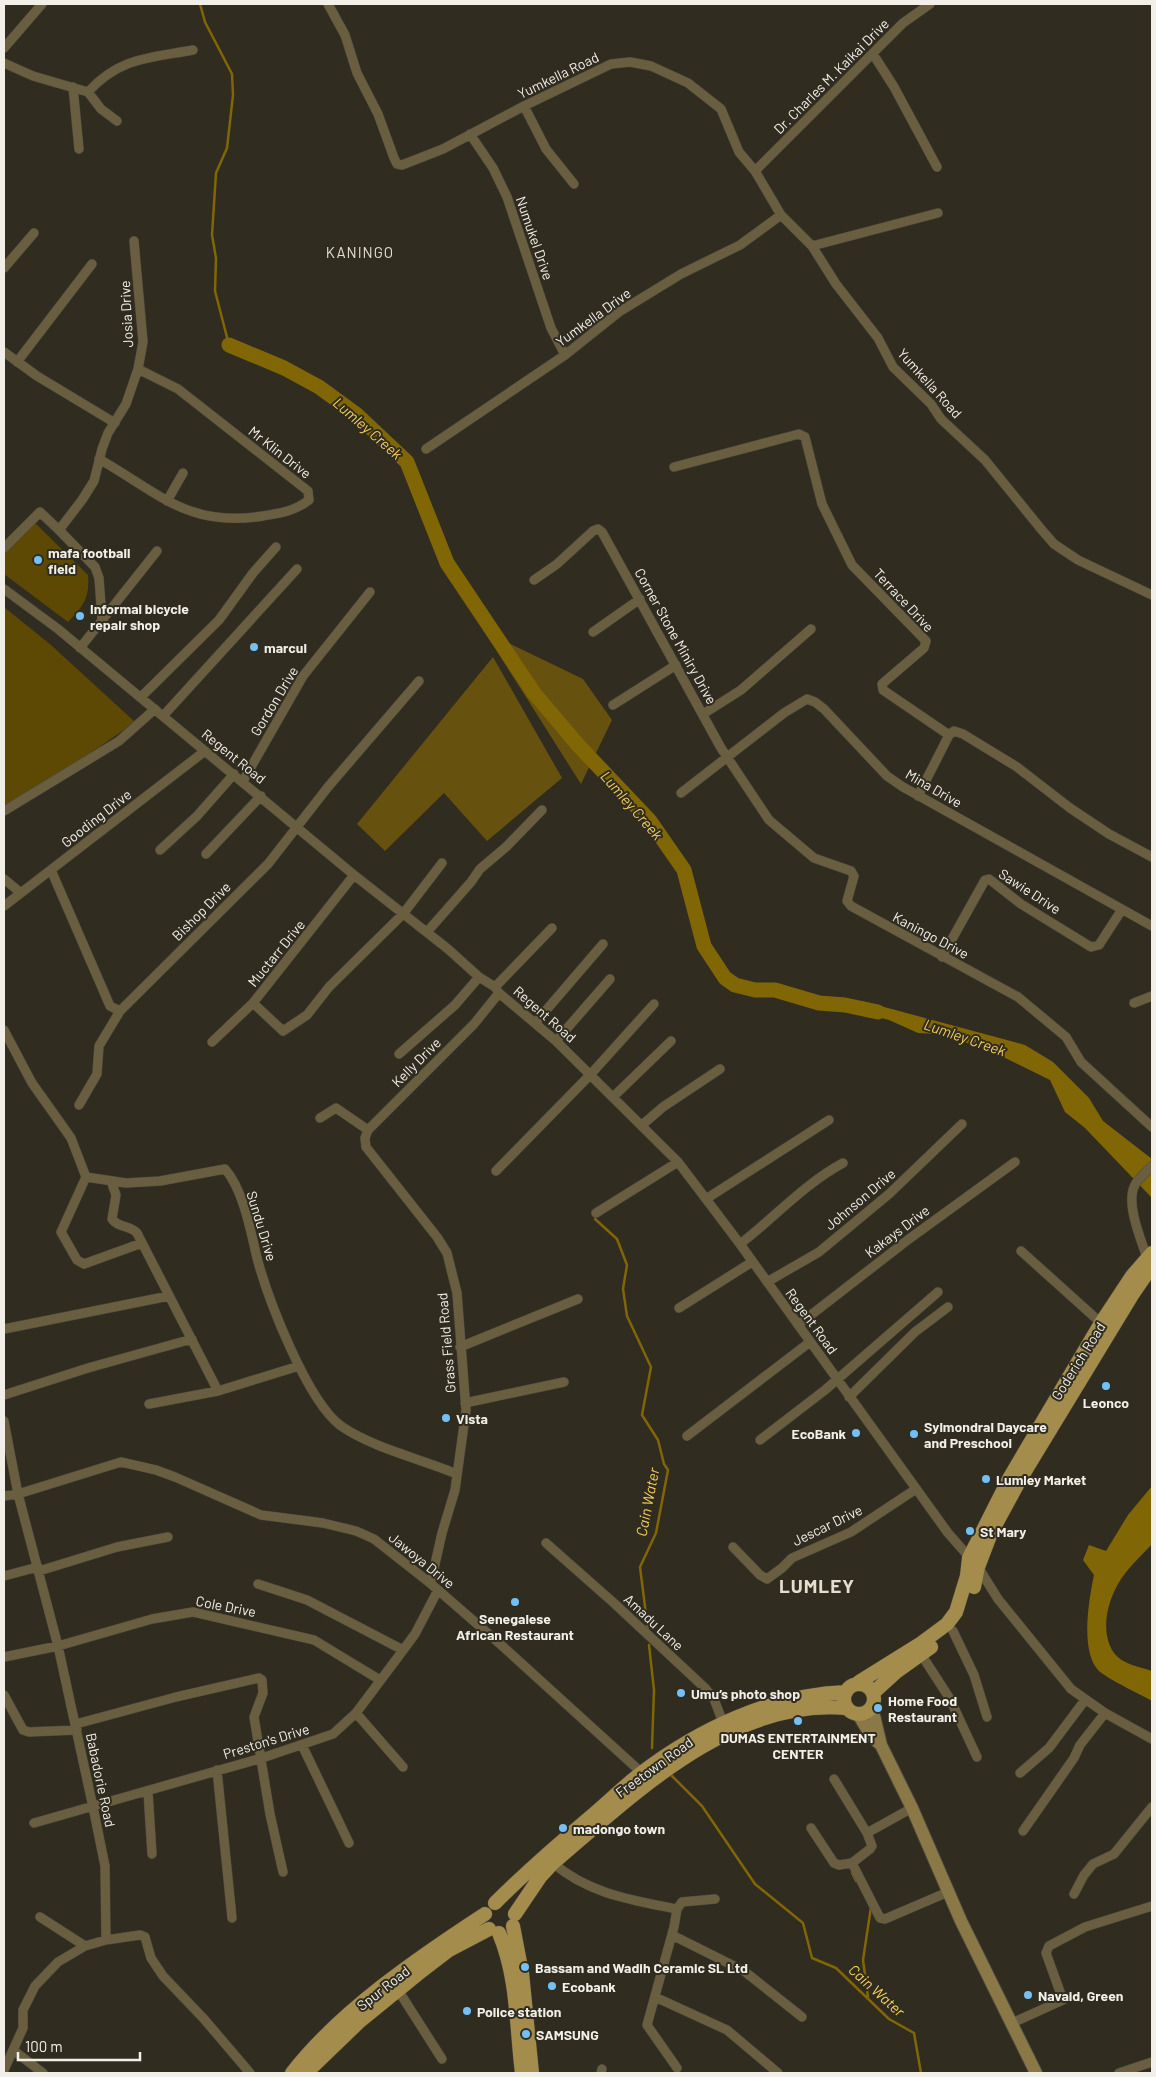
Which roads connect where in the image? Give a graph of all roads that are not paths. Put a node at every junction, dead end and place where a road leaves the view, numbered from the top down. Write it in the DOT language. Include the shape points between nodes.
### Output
graph roads {
  1 [pos="42,4"];
  2 [pos="328,4"];
  3 [pos="930,4"];
  4 [pos="4,48"];
  5 [pos="194,50"];
  6 [pos="873,54"];
  7 [pos="4,63"];
  8 [pos="73,87"];
  9 [pos="88,92"];
  10 [pos="524,106"];
  11 [pos="117,121"];
  12 [pos="470,134"];
  13 [pos="79,149"];
  14 [pos="937,167"];
  15 [pos="755,171"];
  16 [pos="574,184"];
  17 [pos="938,213"];
  18 [pos="781,215"];
  19 [pos="34,233"];
  20 [pos="134,241"];
  21 [pos="812,246"];
  22 [pos="92,264"];
  23 [pos="4,268"];
  24 [pos="4,352"];
  25 [pos="565,355"];
  26 [pos="17,362"];
  27 [pos="138,369"];
  28 [pos="115,423"];
  29 [pos="426,450"];
  30 [pos="99,459"];
  31 [pos="674,467"];
  32 [pos="183,474"];
  33 [pos="167,501"];
  34 [pos="59,530"];
  35 [pos="276,547"];
  36 [pos="4,548"];
  37 [pos="157,551"];
  38 [pos="297,569"];
  39 [pos="534,580"];
  40 [pos="4,589"];
  41 [pos="370,592"];
  42 [pos="1152,595"];
  43 [pos="640,599"];
  44 [pos="102,619"];
  45 [pos="811,629"];
  46 [pos="593,632"];
  47 [pos="80,648"];
  48 [pos="676,665"];
  49 [pos="419,681"];
  50 [pos="141,697"];
  51 [pos="613,705"];
  52 [pos="155,709"];
  53 [pos="703,714"];
  54 [pos="163,716"];
  55 [pos="950,734"];
  56 [pos="205,751"];
  57 [pos="728,758"];
  58 [pos="234,774"];
  59 [pos="243,781"];
  60 [pos="681,793"];
  61 [pos="261,796"];
  62 [pos="918,796"];
  63 [pos="542,810"];
  64 [pos="4,811"];
  65 [pos="296,826"];
  66 [pos="160,850"];
  67 [pos="206,854"];
  68 [pos="1152,858"];
  69 [pos="442,863"];
  70 [pos="51,870"];
  71 [pos="354,875"];
  72 [pos="4,879"];
  73 [pos="21,893"];
  74 [pos="4,906"];
  75 [pos="1121,911"];
  76 [pos="403,914"];
  77 [pos="1152,926"];
  78 [pos="552,928"];
  79 [pos="426,932"];
  80 [pos="603,944"];
  81 [pos="942,957"];
  82 [pos="479,977"];
  83 [pos="610,979"];
  84 [pos="497,990"];
  85 [pos="1152,996"];
  86 [pos="253,1003"];
  87 [pos="1134,1003"];
  88 [pos="654,1004"];
  89 [pos="120,1011"];
  90 [pos="536,1022"];
  91 [pos="4,1030"];
  92 [pos="556,1041"];
  93 [pos="671,1041"];
  94 [pos="212,1042"];
  95 [pos="399,1054"];
  96 [pos="720,1069"];
  97 [pos="590,1075"];
  98 [pos="612,1098"];
  99 [pos="79,1105"];
  100 [pos="320,1118"];
  101 [pos="829,1120"];
  102 [pos="962,1124"];
  103 [pos="642,1125"];
  104 [pos="1152,1127"];
  105 [pos="368,1130"];
  106 [pos="678,1162"];
  107 [pos="1015,1162"];
  108 [pos="843,1163"];
  109 [pos="1152,1166"];
  110 [pos="496,1171"];
  111 [pos="86,1176"];
  112 [pos="111,1181"];
  113 [pos="706,1199"];
  114 [pos="596,1213"];
  115 [pos="142,1243"];
  116 [pos="740,1244"];
  117 [pos="1021,1252"];
  118 [pos="1150,1259"];
  119 [pos="752,1262"];
  120 [pos="767,1282"];
  121 [pos="938,1292"];
  122 [pos="169,1296"];
  123 [pos="578,1299"];
  124 [pos="948,1307"];
  125 [pos="679,1308"];
  126 [pos="1101,1323"];
  127 [pos="798,1325"];
  128 [pos="4,1329"];
  129 [pos="192,1339"];
  130 [pos="810,1342"];
  131 [pos="460,1347"];
  132 [pos="299,1366"];
  133 [pos="837,1380"];
  134 [pos="564,1382"];
  135 [pos="218,1391"];
  136 [pos="4,1395"];
  137 [pos="849,1396"];
  138 [pos="465,1403"];
  139 [pos="149,1404"];
  140 [pos="4,1421"];
  141 [pos="687,1436"];
  142 [pos="760,1440"];
  143 [pos="457,1474"];
  144 [pos="916,1489"];
  145 [pos="18,1494"];
  146 [pos="4,1496"];
  147 [pos="168,1537"];
  148 [pos="546,1544"];
  149 [pos="733,1547"];
  150 [pos="973,1562"];
  151 [pos="39,1569"];
  152 [pos="4,1576"];
  153 [pos="431,1582"];
  154 [pos="258,1584"];
  155 [pos="438,1590"];
  156 [pos="953,1631"];
  157 [pos="58,1646"];
  158 [pos="403,1650"];
  159 [pos="921,1654"];
  160 [pos="4,1657"];
  161 [pos="380,1680"];
  162 [pos="859,1682"];
  163 [pos="846,1692"];
  164 [pos="873,1693"];
  165 [pos="4,1695"];
  166 [pos="1085,1700"];
  167 [pos="872,1707"];
  168 [pos="852,1711"];
  169 [pos="356,1713"];
  170 [pos="1104,1713"];
  171 [pos="987,1717"];
  172 [pos="77,1727"];
  173 [pos="725,1728"];
  174 [pos="1152,1739"];
  175 [pos="302,1744"];
  176 [pos="881,1745"];
  177 [pos="977,1757"];
  178 [pos="262,1758"];
  179 [pos="403,1767"];
  180 [pos="217,1770"];
  181 [pos="642,1773"];
  182 [pos="1020,1773"];
  183 [pos="834,1779"];
  184 [pos="148,1792"];
  185 [pos="93,1807"];
  186 [pos="1152,1807"];
  187 [pos="912,1808"];
  188 [pos="34,1823"];
  189 [pos="811,1828"];
  190 [pos="1022,1831"];
  191 [pos="867,1834"];
  192 [pos="349,1844"];
  193 [pos="152,1854"];
  194 [pos="852,1862"];
  195 [pos="553,1863"];
  196 [pos="283,1872"];
  197 [pos="948,1892"];
  198 [pos="1074,1894"];
  199 [pos="715,1899"];
  200 [pos="495,1903"];
  201 [pos="1152,1906"];
  202 [pos="676,1909"];
  203 [pos="485,1914"];
  204 [pos="40,1917"];
  205 [pos="232,1918"];
  206 [pos="514,1920"];
  207 [pos="494,1931"];
  208 [pos="672,1935"];
  209 [pos="106,1940"];
  210 [pos="85,1946"];
  211 [pos="398,1990"];
  212 [pos="655,1997"];
  213 [pos="802,2017"];
  214 [pos="1012,2023"];
  215 [pos="13,2050"];
  216 [pos="442,2058"];
  217 [pos="1152,2062"];
  218 [pos="677,2068"];
  219 [pos="4,2070"];
  220 [pos="43,2073"];
  221 [pos="250,2073"];
  222 [pos="292,2073"];
  223 [pos="306,2073"];
  224 [pos="522,2073"];
  225 [pos="532,2073"];
  226 [pos="778,2073"];
  227 [pos="1036,2073"];
  228 [pos="1119,2073"];
  1 -- 4 [label="street"];
  2 -- 12 [label="street, Yumkella Road" via="345,35 396,164 402,165 443,149"];
  3 -- 6 [label="street, Dr. Charles M. Kaikai Drive" via="903,23"];
  5 -- 9 [label="street" via="119,66"];
  6 -- 14 [label="street"];
  6 -- 15 [label="street, Dr. Charles M. Kaikai Drive"];
  7 -- 8 [label="street" via="32,76"];
  8 -- 9 [label="street"];
  8 -- 13 [label="street"];
  9 -- 11 [label="street" via="101,109"];
  10 -- 12 [label="street, Yumkella Road"];
  10 -- 15 [label="street, Yumkella Road" via="611,64 630,62 651,66 688,83 721,109 739,152"];
  10 -- 16 [label="street" via="546,149"];
  12 -- 25 [label="street, Numukel Drive" via="507,196 551,328"];
  15 -- 18 [label="street, Yumkella Road"];
  17 -- 21 [label="street"];
  18 -- 21 [label="street, Yumkella Road"];
  18 -- 25 [label="street, Yumkella Drive" via="740,245 681,274 619,312"];
  19 -- 23 [label="street"];
  20 -- 27 [label="street, Josia Drive" via="143,342"];
  21 -- 42 [label="street, Yumkella Road" via="836,284 878,338 893,367 931,404 941,420 985,460 1054,544"];
  22 -- 26 [label="street"];
  24 -- 26 [label="street"];
  25 -- 29 [label="street, Yumkella Drive"];
  26 -- 28 [label="street"];
  27 -- 28 [label="street, Josia Drive" via="130,396"];
  27 -- 33 [label="street, Mr Klin Drive" via="178,389 199,404 310,494 309,500 298,509 239,519 192,513"];
  28 -- 30 [label="street, Josia Drive"];
  30 -- 33 [label="street, Mr Klin Drive"];
  30 -- 34 [label="street, Josia Drive" via="98,470 88,492"];
  31 -- 55 [label="street, Terrace Drive" via="803,434 822,504 852,566 926,641 924,648 884,681 883,690"];
  32 -- 33 [label="street"];
  34 -- 36 [label="street" via="40,512"];
  34 -- 44 [label="street" via="95,568 99,578"];
  35 -- 50 [label="street" via="219,620"];
  37 -- 44 [label="street"];
  38 -- 54 [label="street"];
  39 -- 43 [label="street, Corner Stone Miniry Drive" via="598,529"];
  40 -- 47 [label="street, Regent Road"];
  41 -- 59 [label="street, Gordon Drive" via="304,676"];
  43 -- 46 [label="street"];
  43 -- 48 [label="street, Corner Stone Miniry Drive"];
  44 -- 47 [label="street"];
  45 -- 53 [label="street" via="741,690"];
  47 -- 50 [label="street, Regent Road"];
  48 -- 51 [label="street"];
  48 -- 53 [label="street, Corner Stone Miniry Drive"];
  49 -- 65 [label="street, Bishop Drive"];
  50 -- 52 [label="street, Regent Road"];
  52 -- 54 [label="street, Regent Road"];
  52 -- 64 [label="street" via="119,741"];
  53 -- 57 [label="street, Corner Stone Miniry Drive"];
  54 -- 56 [label="street, Regent Road"];
  55 -- 62 [label="street"];
  55 -- 68 [label="street" via="963,734 1018,766 1086,819"];
  56 -- 58 [label="street, Regent Road"];
  56 -- 70 [label="street, Gooding Drive"];
  57 -- 60 [label="street"];
  57 -- 62 [label="street, Mina Drive" via="784,712 807,699 824,709 888,776"];
  57 -- 81 [label="street, Kaningo Drive" via="769,820 814,858 851,871 854,876 847,901 851,906"];
  58 -- 59 [label="street, Regent Road"];
  58 -- 66 [label="street" via="197,816"];
  59 -- 61 [label="street, Regent Road"];
  61 -- 65 [label="street, Regent Road"];
  61 -- 67 [label="street"];
  62 -- 75 [label="street, Mina Drive"];
  63 -- 79 [label="street" via="480,869"];
  65 -- 71 [label="street, Regent Road"];
  65 -- 89 [label="street, Bishop Drive" via="292,836 268,864"];
  69 -- 76 [label="street"];
  70 -- 73 [label="street, Gooding Drive"];
  70 -- 89 [label="street" via="110,1006"];
  71 -- 76 [label="street, Regent Road"];
  71 -- 86 [label="street, Muctarr Drive"];
  72 -- 73 [label="street"];
  73 -- 74 [label="street, Gooding Drive"];
  75 -- 77 [label="street, Mina Drive"];
  75 -- 81 [label="street, Sawie Drive" via="1099,945 1091,947 989,879 985,880"];
  76 -- 79 [label="street, Regent Road"];
  76 -- 86 [label="street" via="329,986 307,1015 283,1031"];
  78 -- 84 [label="street, Kelly Drive"];
  79 -- 82 [label="street, Regent Road"];
  80 -- 90 [label="street"];
  81 -- 104 [label="street, Kaningo Drive" via="1018,997 1048,1020 1066,1037 1081,1062"];
  82 -- 84 [label="street, Regent Road"];
  82 -- 95 [label="street" via="455,1006"];
  83 -- 92 [label="street"];
  84 -- 90 [label="street, Regent Road"];
  84 -- 105 [label="street, Kelly Drive" via="474,1024"];
  85 -- 87 [label="street"];
  86 -- 94 [label="street, Muctarr Drive"];
  88 -- 97 [label="street"];
  89 -- 99 [label="street, Bishop Drive" via="98,1046 97,1074"];
  90 -- 92 [label="street, Regent Road"];
  91 -- 111 [label="street" via="32,1083 70,1138"];
  92 -- 97 [label="street, Regent Road"];
  93 -- 98 [label="street"];
  96 -- 103 [label="street"];
  97 -- 98 [label="street, Regent Road"];
  97 -- 110 [label="street"];
  98 -- 103 [label="street, Regent Road"];
  100 -- 105 [label="street" via="336,1108"];
  101 -- 113 [label="street"];
  102 -- 120 [label="street, Johnson Drive" via="889,1194 819,1252"];
  103 -- 106 [label="street, Regent Road"];
  105 -- 131 [label="street, Grass Field Road" via="366,1147 447,1253 457,1293"];
  106 -- 113 [label="street, Regent Road"];
  106 -- 114 [label="street"];
  107 -- 127 [label="street, Kakays Drive"];
  108 -- 116 [label="street" via="821,1175"];
  109 -- 118 [label="street" via="1136,1183 1132,1194"];
  111 -- 112 [label="street, Sundu Drive"];
  111 -- 115 [label="street" via="61,1232 77,1260 84,1264"];
  112 -- 115 [label="street" via="116,1195 112,1219 134,1230"];
  112 -- 132 [label="street, Sundu Drive" via="126,1184 160,1182 225,1169 238,1191 266,1289"];
  113 -- 116 [label="street, Regent Road"];
  115 -- 122 [label="street"];
  116 -- 119 [label="street, Regent Road"];
  117 -- 126 [label="street"];
  118 -- 126 [label="main road, Goderich Road" via="1132,1276"];
  118 -- 150 [label="main road, Goderich Road" via="1132,1295"];
  119 -- 120 [label="street, Regent Road"];
  119 -- 125 [label="street"];
  120 -- 127 [label="street, Regent Road"];
  121 -- 133 [label="street"];
  122 -- 128 [label="street"];
  122 -- 129 [label="street"];
  123 -- 131 [label="street"];
  124 -- 137 [label="street" via="915,1332"];
  126 -- 150 [label="main road, Goderich Road" via="1010,1477"];
  127 -- 130 [label="street, Regent Road"];
  129 -- 135 [label="street"];
  129 -- 136 [label="street"];
  130 -- 133 [label="street, Regent Road"];
  130 -- 141 [label="street"];
  131 -- 138 [label="street, Grass Field Road"];
  132 -- 135 [label="street"];
  132 -- 143 [label="street, Sundu Drive" via="325,1409 342,1426"];
  133 -- 137 [label="street, Regent Road"];
  133 -- 142 [label="street"];
  134 -- 138 [label="street"];
  135 -- 139 [label="street"];
  137 -- 144 [label="street, Regent Road"];
  138 -- 143 [label="street, Grass Field Road"];
  140 -- 145 [label="street, Babadorie Road"];
  143 -- 153 [label="street, Grass Field Road"];
  144 -- 149 [label="street, Jescar Drive" via="851,1532 792,1558 768,1579"];
  144 -- 150 [label="street, Regent Road"];
  145 -- 146 [label="street, Jawoya Drive"];
  145 -- 151 [label="street, Babadorie Road"];
  145 -- 155 [label="street, Jawoya Drive" via="101,1470 114,1463 138,1465 175,1477 261,1515 356,1531 384,1545"];
  147 -- 151 [label="street" via="117,1547"];
  148 -- 173 [label="street, Amadu Lane" via="705,1688 714,1699"];
  150 -- 156 [label="main road, Goderich Road" via="968,1608"];
  150 -- 162 [label="main road, Goderich Road" via="961,1599 947,1624"];
  150 -- 166 [label="street, Regent Road" via="998,1599 1071,1689"];
  151 -- 152 [label="street"];
  151 -- 157 [label="street, Babadorie Road"];
  154 -- 158 [label="street" via="307,1600"];
  155 -- 158 [label="street, Preston's Drive"];
  155 -- 181 [label="street, Jawoya Drive"];
  156 -- 159 [label="main road, Goderich Road"];
  156 -- 171 [label="street" via="974,1675"];
  157 -- 160 [label="street, Cole Drive"];
  157 -- 161 [label="street, Cole Drive" via="152,1619 193,1612 314,1640"];
  157 -- 172 [label="street, Babadorie Road"];
  158 -- 161 [label="street, Preston's Drive"];
  159 -- 164 [label="main road, Goderich Road"];
  159 -- 177 [label="street" via="950,1699"];
  161 -- 169 [label="street, Preston's Drive"];
  162 -- 163 [label="main road"];
  162 -- 164 [label="main road"];
  163 -- 168 [label="main road" via="844,1698"];
  163 -- 173 [label="main road, Freetown Road" via="793,1698"];
  164 -- 167 [label="main road"];
  165 -- 172 [label="street" via="23,1730"];
  166 -- 170 [label="street, Regent Road"];
  166 -- 182 [label="street" via="1050,1748"];
  167 -- 168 [label="main road" via="868,1711"];
  167 -- 176 [label="main road"];
  168 -- 173 [label="main road, Freetown Road" via="826,1706 798,1709"];
  168 -- 176 [label="main road"];
  169 -- 175 [label="street, Preston's Drive" via="333,1734"];
  169 -- 179 [label="street"];
  170 -- 174 [label="street, Regent Road"];
  170 -- 190 [label="street"];
  172 -- 178 [label="street" via="176,1697 259,1678 263,1683 263,1693 254,1717"];
  172 -- 185 [label="street, Babadorie Road"];
  173 -- 181 [label="main road, Freetown Road"];
  173 -- 195 [label="main road, Freetown Road" via="653,1778"];
  175 -- 178 [label="street, Preston's Drive"];
  175 -- 192 [label="street"];
  176 -- 187 [label="main road"];
  178 -- 180 [label="street, Preston's Drive"];
  178 -- 196 [label="street"];
  180 -- 184 [label="street, Preston's Drive"];
  180 -- 205 [label="street"];
  181 -- 200 [label="main road, Freetown Road" via="552,1848"];
  183 -- 191 [label="street"];
  184 -- 185 [label="street, Preston's Drive"];
  184 -- 193 [label="street"];
  185 -- 188 [label="street, Preston's Drive"];
  185 -- 209 [label="street, Babadorie Road" via="105,1866"];
  186 -- 198 [label="street" via="1114,1854 1093,1864"];
  187 -- 191 [label="street"];
  187 -- 197 [label="main road"];
  189 -- 194 [label="street" via="834,1863"];
  191 -- 194 [label="street" via="872,1846"];
  194 -- 197 [label="street" via="880,1918 885,1919"];
  195 -- 202 [label="street" via="597,1891"];
  195 -- 206 [label="main road, Freetown Road" via="540,1877"];
  197 -- 214 [label="main road"];
  199 -- 202 [label="street" via="682,1902"];
  200 -- 203 [label="main road"];
  200 -- 206 [label="main road" via="508,1904"];
  201 -- 214 [label="street" via="1085,1927 1048,1946 1046,1953 1063,2000"];
  202 -- 208 [label="street"];
  203 -- 207 [label="main road"];
  203 -- 222 [label="main road, Spur Road" via="349,2014"];
  204 -- 210 [label="street"];
  206 -- 207 [label="main road" via="506,1932"];
  206 -- 225 [label="main road"];
  207 -- 211 [label="main road, Spur Road" via="449,1950"];
  207 -- 224 [label="main road" via="506,1950 514,1988"];
  208 -- 212 [label="street"];
  208 -- 213 [label="street" via="744,1971"];
  209 -- 210 [label="street"];
  209 -- 221 [label="street" via="145,1937 163,1976"];
  210 -- 215 [label="street" via="51,1967 36,1986 24,2010 23,2028"];
  211 -- 216 [label="street, Spur Road"];
  211 -- 223 [label="main road, Spur Road" via="344,2035"];
  212 -- 218 [label="street" via="647,2026"];
  212 -- 226 [label="street" via="727,2030"];
  214 -- 227 [label="main road"];
  215 -- 219 [label="street"];
  215 -- 220 [label="street"];
  217 -- 228 [label="street"];
}
